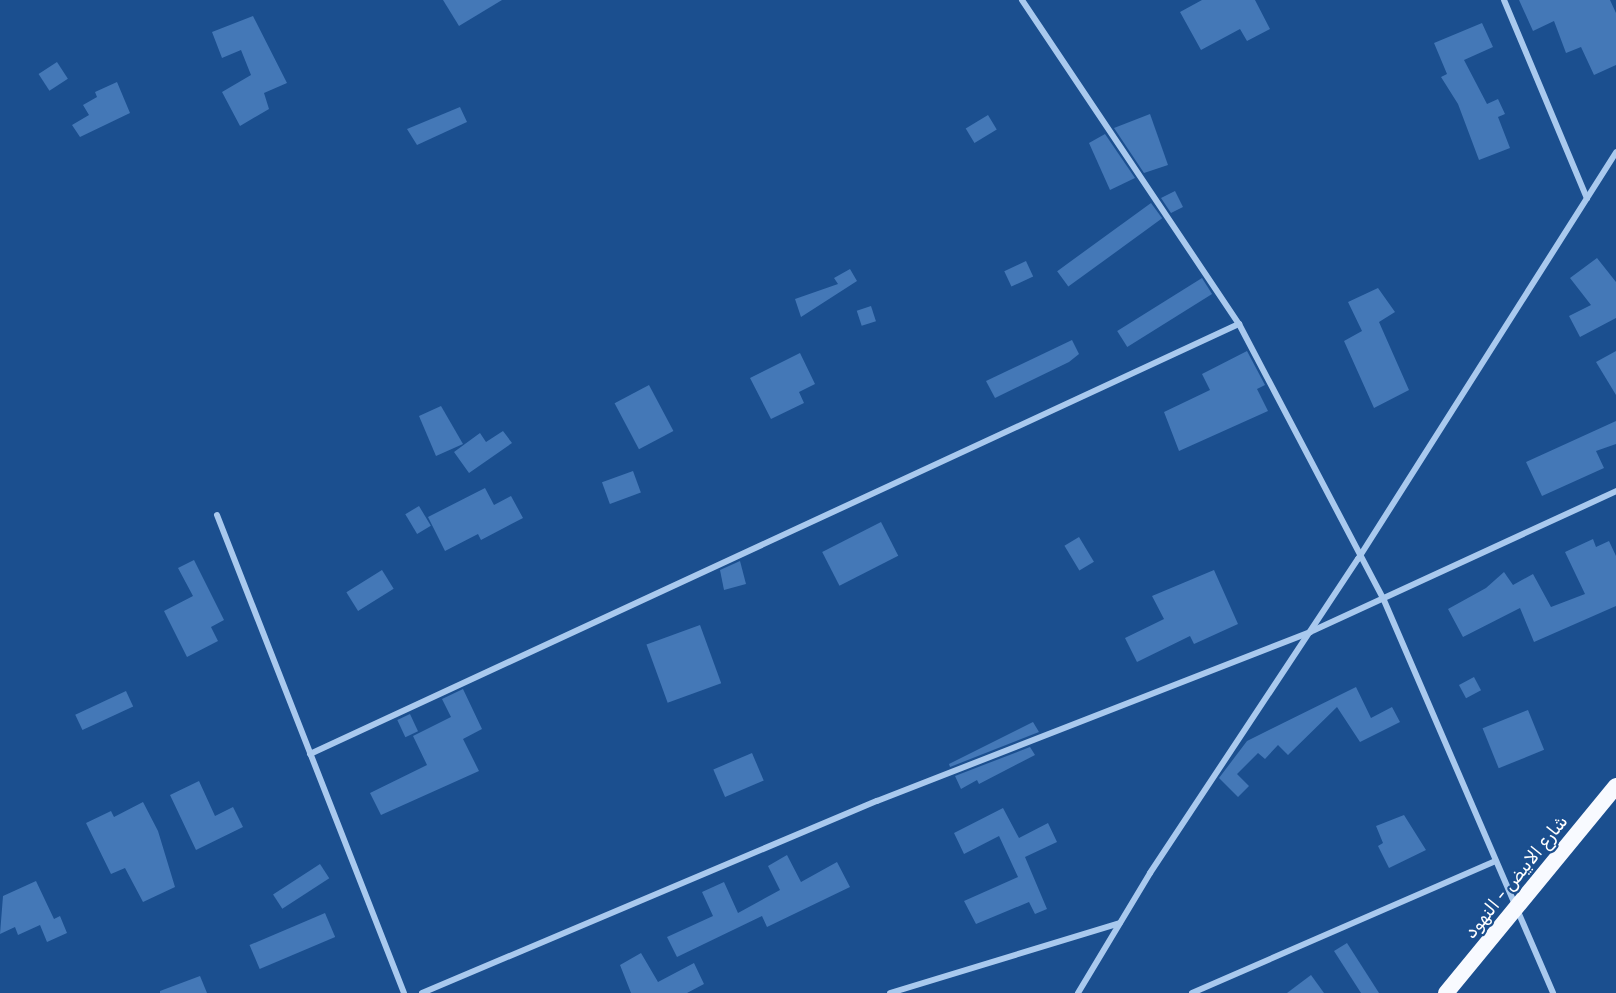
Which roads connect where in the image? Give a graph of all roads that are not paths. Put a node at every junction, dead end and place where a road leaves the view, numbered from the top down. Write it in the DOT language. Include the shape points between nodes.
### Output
graph roads {
  1 [pos="1022,0"];
  2 [pos="1504,0"];
  3 [pos="1616,152"];
  4 [pos="1587,198"];
  5 [pos="1239,324"];
  6 [pos="1616,490"];
  7 [pos="217,515"];
  8 [pos="1358,559"];
  9 [pos="1383,598"];
  10 [pos="1310,632"];
  11 [pos="310,754"];
  12 [pos="1616,786"];
  13 [pos="1496,861"];
  14 [pos="1516,908"];
  15 [pos="1120,922"];
  16 [pos="404,993"];
  17 [pos="422,993"];
  18 [pos="890,993"];
  19 [pos="1078,993"];
  20 [pos="1192,993"];
  21 [pos="1446,993"];
  22 [pos="1553,993"];
  1 -- 5 [label="street"];
  2 -- 4 [label="street"];
  3 -- 4 [label="street"];
  4 -- 8 [label="street"];
  5 -- 8 [label="street"];
  5 -- 11 [label="street"];
  6 -- 9 [label="street"];
  7 -- 11 [label="street"];
  8 -- 9 [label="street"];
  8 -- 10 [label="street"];
  9 -- 10 [label="street"];
  9 -- 13 [label="street"];
  10 -- 15 [label="street"];
  10 -- 17 [label="street" via="876,801"];
  11 -- 16 [label="street"];
  12 -- 14 [label="highway, شارع الابيض - النهود"];
  13 -- 14 [label="street"];
  13 -- 20 [label="street"];
  14 -- 21 [label="highway, شارع الابيض - النهود"];
  14 -- 22 [label="street"];
  15 -- 18 [label="street"];
  15 -- 19 [label="street"];
}
